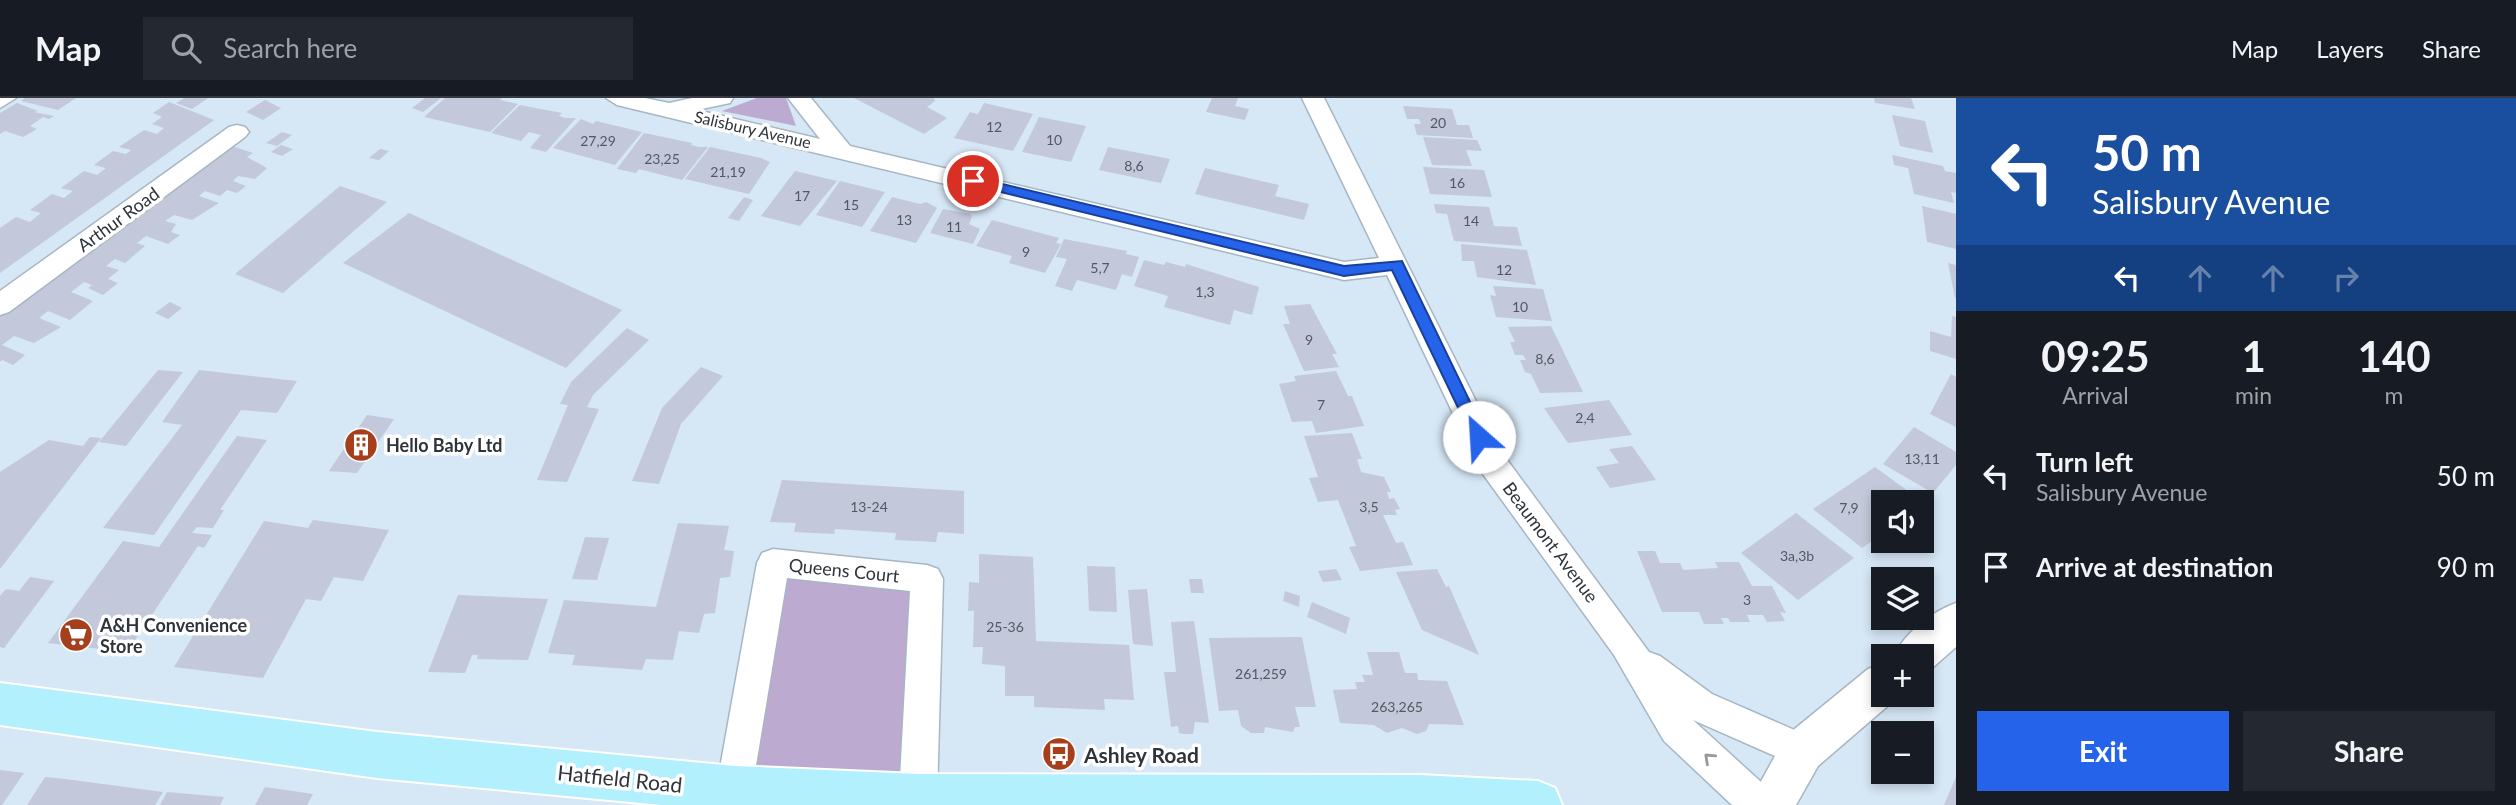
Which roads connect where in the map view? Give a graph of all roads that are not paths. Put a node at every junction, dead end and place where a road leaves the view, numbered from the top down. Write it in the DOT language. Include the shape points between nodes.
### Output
graph roads {
  1 [pos="5,98"];
  2 [pos="617,98"];
  3 [pos="722,98"];
  4 [pos="799,98"];
  5 [pos="1313,98"];
  6 [pos="0,101"];
  7 [pos="666,109"];
  8 [pos="237,132"];
  9 [pos="840,149"];
  10 [pos="1397,265"];
  11 [pos="0,305"];
  12 [pos="1956,621"];
  13 [pos="1626,644"];
  14 [pos="1928,644"];
  15 [pos="1871,693"];
  16 [pos="0,704"];
  17 [pos="1802,751"];
  18 [pos="734,790"];
  19 [pos="918,798"];
  20 [pos="1538,805"];
  21 [pos="1759,805"];
  22 [pos="1771,805"];
  1 -- 6 [label="street"];
  2 -- 7 [label="street, Salisbury Avenue"];
  3 -- 7 [label="street, Salisbury Avenue"];
  4 -- 9 [label="street, Salisbury Avenue"];
  5 -- 10 [label="street, Beaumont Avenue"];
  7 -- 9 [label="street, Salisbury Avenue"];
  8 -- 11 [label="street, Arthur Road"];
  9 -- 10 [label="street, Salisbury Avenue" via="1344,271"];
  10 -- 13 [label="street, Beaumont Avenue" via="1491,461"];
  12 -- 14 [label="street"];
  13 -- 17 [label="street, Beaumont Avenue" via="1678,691"];
  21 -- 13 [label="street, Beaumont Avenue, one-way" via="1677,729"];
  15 -- 17 [label="street"];
  16 -- 18 [label="main road, Hatfield Road" via="377,755"];
  17 -- 22 [label="street"];
  18 -- 19 [label="main road, Hatfield Road"];
  18 -- 19 [label="street, Queens Court" via="773,563 927,579"];
  19 -- 20 [label="main road, Hatfield Road" via="1392,799"];
}
